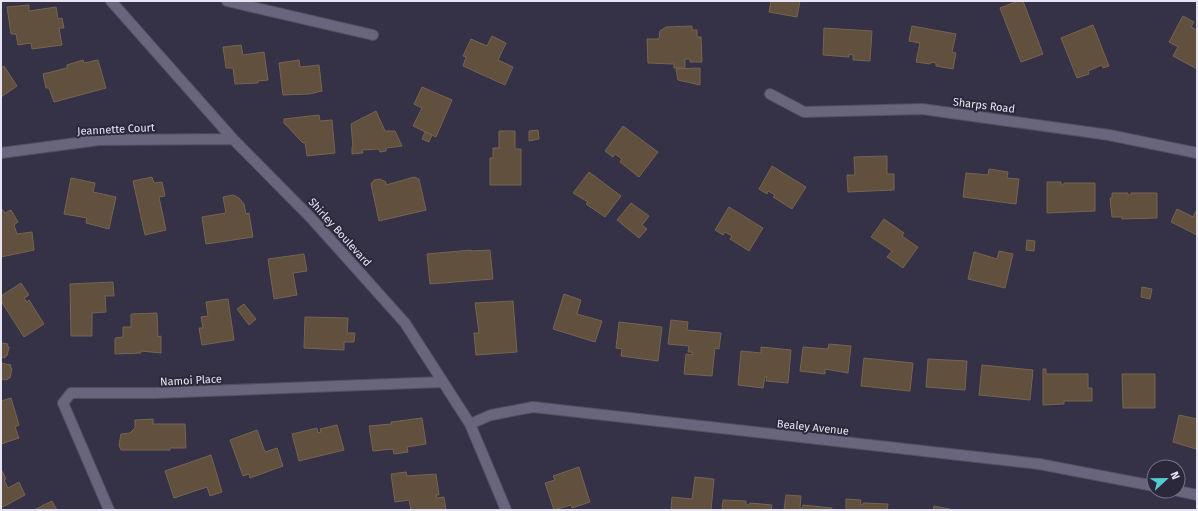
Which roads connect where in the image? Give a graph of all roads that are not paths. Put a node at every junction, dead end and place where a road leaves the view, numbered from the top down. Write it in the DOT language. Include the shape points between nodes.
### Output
graph roads {
  1 [pos="111,1"];
  2 [pos="227,1"];
  3 [pos="372,35"];
  4 [pos="770,94"];
  5 [pos="233,139"];
  6 [pos="1,153"];
  7 [pos="1197,153"];
  8 [pos="442,382"];
  9 [pos="470,424"];
  10 [pos="1146,484"];
  11 [pos="1186,492"];
  12 [pos="1197,495"];
  13 [pos="109,510"];
  14 [pos="506,510"];
  1 -- 5 [label="street, Shirley Boulevard"];
  2 -- 3 [label="street"];
  4 -- 7 [label="street, Sharps Road" via="804,112 922,109 1102,134"];
  5 -- 6 [label="street, Jeannette Court" via="99,140"];
  5 -- 8 [label="street, Shirley Boulevard" via="311,218 405,323"];
  8 -- 9 [label="street, Shirley Boulevard"];
  8 -- 13 [label="street, Namoi Place" via="154,393 71,392 63,404"];
  9 -- 10 [label="street, Bealey Avenue" via="491,415 534,407 1039,464"];
  9 -- 14 [label="street, Shirley Boulevard"];
  11 -- 12 [label="street"];
}
